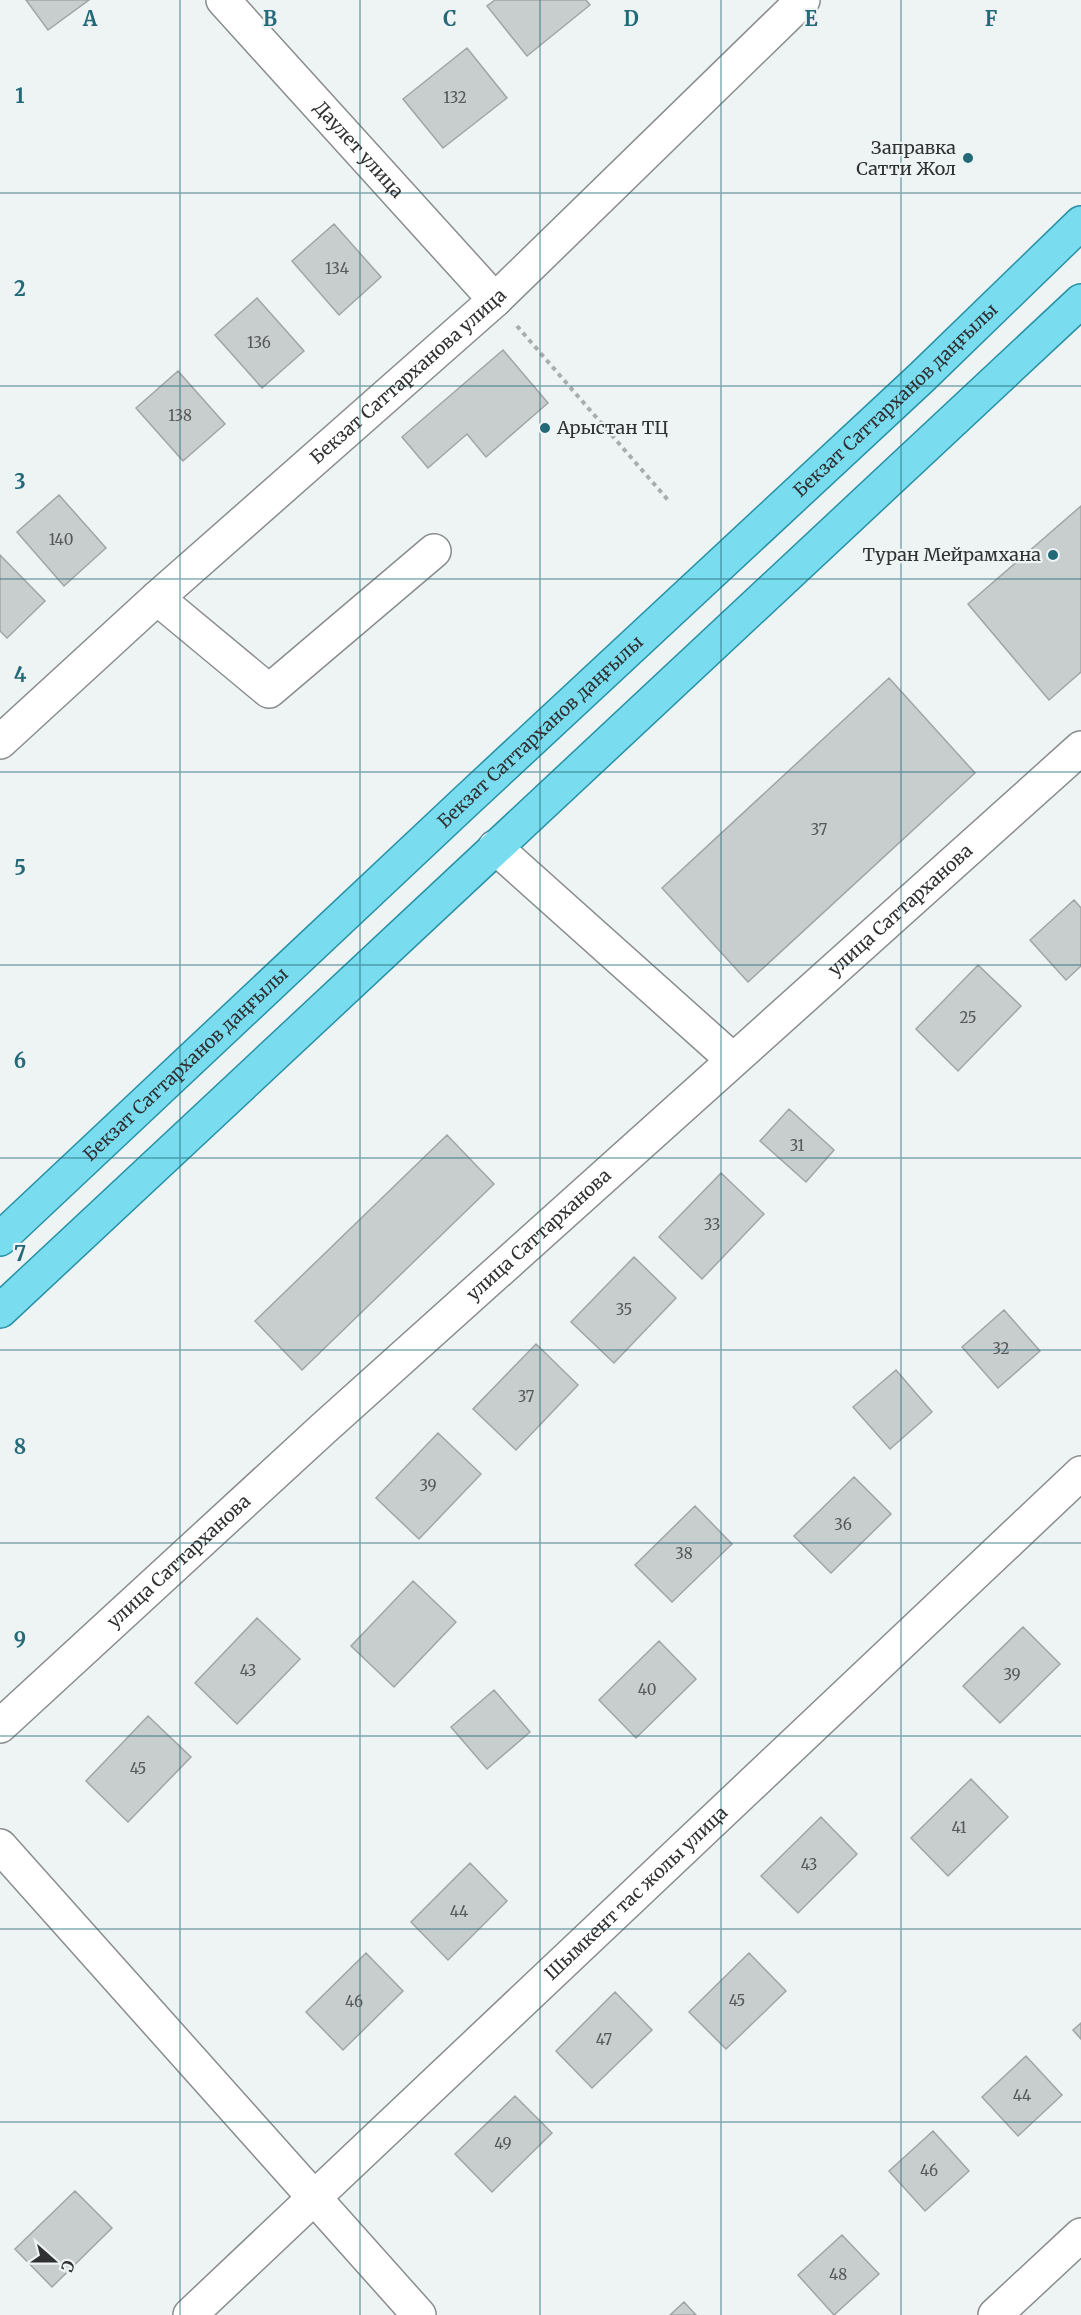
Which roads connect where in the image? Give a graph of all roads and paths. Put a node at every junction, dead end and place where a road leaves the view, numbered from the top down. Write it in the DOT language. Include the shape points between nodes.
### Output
graph roads {
  1 [pos="223,0"];
  2 [pos="803,0"];
  3 [pos="1081,223"];
  4 [pos="495,300"];
  5 [pos="1081,301"];
  6 [pos="1081,332"];
  7 [pos="1006,369"];
  8 [pos="921,378"];
  9 [pos="955,417"];
  10 [pos="668,500"];
  11 [pos="434,551"];
  12 [pos="157,598"];
  13 [pos="0,742"];
  14 [pos="1081,748"];
  15 [pos="495,847"];
  16 [pos="733,1060"];
  17 [pos="0,1239"];
  18 [pos="0,1311"];
  19 [pos="1081,1473"];
  20 [pos="0,1726"];
  21 [pos="0,1846"];
  22 [pos="314,2199"];
  23 [pos="1081,2235"];
  24 [pos="190,2315"];
  25 [pos="419,2315"];
  26 [pos="994,2315"];
  1 -- 4 [label="street, Даулет улица"];
  2 -- 4 [label="street, Бекзат Саттарханова улица"];
  3 -- 8 [label="main road, Бекзат Саттарханов даңғылы"];
  4 -- 10 [label="path"];
  4 -- 12 [label="street, Бекзат Саттарханова улица"];
  5 -- 7 [label="main road"];
  6 -- 7 [label="main road"];
  7 -- 9 [label="main road"];
  8 -- 9 [label="main road"];
  8 -- 17 [label="main road, Бекзат Саттарханов даңғылы"];
  9 -- 15 [label="main road"];
  11 -- 12 [label="street" via="269,692"];
  12 -- 13 [label="street, Бекзат Саттарханова улица"];
  14 -- 16 [label="street, улица Саттарханова"];
  15 -- 16 [label="street"];
  15 -- 18 [label="main road"];
  16 -- 20 [label="street, улица Саттарханова"];
  19 -- 22 [label="street, Шымкент тас жолы улица"];
  21 -- 22 [label="street"];
  22 -- 24 [label="street, Шымкент тас жолы улица"];
  22 -- 25 [label="street"];
  23 -- 26 [label="street"];
}
